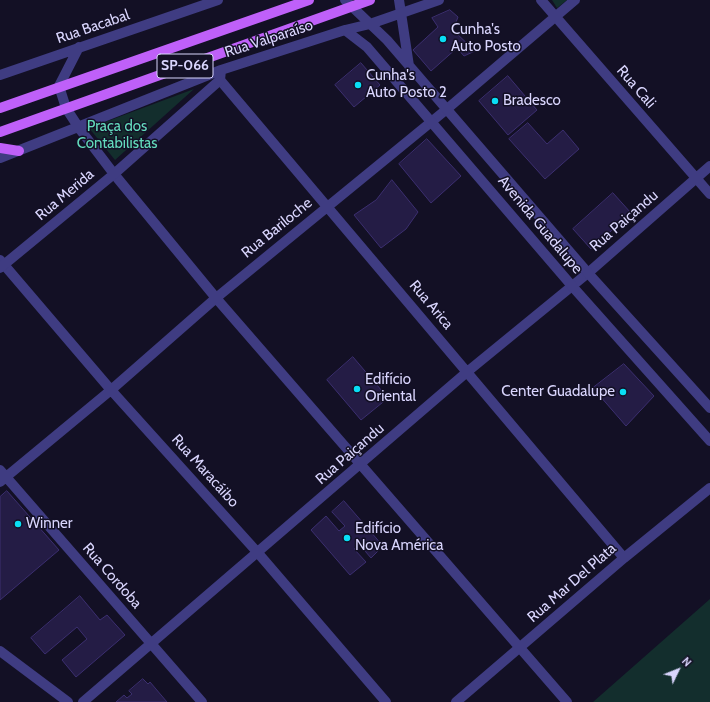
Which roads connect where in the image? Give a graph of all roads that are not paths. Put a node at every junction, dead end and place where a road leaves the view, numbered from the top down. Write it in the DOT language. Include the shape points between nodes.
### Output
graph roads {
  1 [pos="218,0"];
  2 [pos="309,0"];
  3 [pos="370,0"];
  4 [pos="399,0"];
  5 [pos="439,0"];
  6 [pos="541,0"];
  7 [pos="575,0"];
  8 [pos="349,3"];
  9 [pos="401,13"];
  10 [pos="555,18"];
  11 [pos="370,24"];
  12 [pos="345,30"];
  13 [pos="79,47"];
  14 [pos="409,66"];
  15 [pos="0,75"];
  16 [pos="220,75"];
  17 [pos="59,86"];
  18 [pos="0,108"];
  19 [pos="66,108"];
  20 [pos="447,109"];
  21 [pos="432,121"];
  22 [pos="79,128"];
  23 [pos="0,132"];
  24 [pos="0,148"];
  25 [pos="19,151"];
  26 [pos="0,158"];
  27 [pos="710,166"];
  28 [pos="114,174"];
  29 [pos="696,178"];
  30 [pos="710,194"];
  31 [pos="327,207"];
  32 [pos="1,264"];
  33 [pos="588,273"];
  34 [pos="572,286"];
  35 [pos="216,298"];
  36 [pos="467,372"];
  37 [pos="112,390"];
  38 [pos="710,408"];
  39 [pos="710,441"];
  40 [pos="360,464"];
  41 [pos="2,477"];
  42 [pos="710,488"];
  43 [pos="258,553"];
  44 [pos="624,558"];
  45 [pos="151,643"];
  46 [pos="520,647"];
  47 [pos="0,650"];
  48 [pos="68,702"];
  49 [pos="83,702"];
  50 [pos="202,702"];
  51 [pos="386,702"];
  52 [pos="456,702"];
  53 [pos="567,702"];
  1 -- 13 [label="street, Rua Bacabal"];
  2 -- 17 [label="main road, SP-066"];
  3 -- 8 [label="main road, SP-066"];
  4 -- 9 [label="street"];
  5 -- 9 [label="street, Rua Valparaíso"];
  6 -- 10 [label="street, Rua Cali"];
  7 -- 10 [label="street, Rua Bariloche"];
  8 -- 11 [label="street, Avenida Guadalupe"];
  8 -- 19 [label="main road, SP-066"];
  9 -- 11 [label="street, Rua Valparaíso"];
  9 -- 14 [label="street"];
  10 -- 20 [label="street, Rua Bariloche"];
  10 -- 29 [label="street, Rua Cali"];
  11 -- 12 [label="street, Rua Valparaíso"];
  11 -- 14 [label="street, Avenida Guadalupe"];
  12 -- 16 [label="street, Rua Valparaíso"];
  12 -- 21 [label="street, Avenida Guadalupe" via="367,46"];
  13 -- 15 [label="street, Rua Bacabal"];
  13 -- 17 [label="street"];
  14 -- 20 [label="street, Avenida Guadalupe"];
  16 -- 22 [label="street, Rua Valparaíso"];
  16 -- 28 [label="street, Rua Merida"];
  16 -- 31 [label="street, Rua Arica"];
  17 -- 18 [label="main road, SP-066"];
  17 -- 19 [label="street"];
  19 -- 22 [label="street"];
  19 -- 23 [label="main road, SP-066"];
  20 -- 21 [label="street, Rua Bariloche"];
  20 -- 33 [label="street, Avenida Guadalupe"];
  21 -- 31 [label="street, Rua Bariloche"];
  21 -- 34 [label="street, Avenida Guadalupe"];
  22 -- 25 [label="street, Rua Valparaíso"];
  22 -- 28 [label="street"];
  24 -- 25 [label="main road"];
  25 -- 26 [label="street, Rua Valparaíso"];
  27 -- 29 [label="street, Rua Paiçandu"];
  28 -- 32 [label="street, Rua Merida"];
  28 -- 35 [label="street"];
  29 -- 30 [label="street, Rua Cali"];
  29 -- 33 [label="street, Rua Paiçandu"];
  31 -- 35 [label="street, Rua Bariloche"];
  31 -- 36 [label="street, Rua Arica"];
  32 -- 37 [label="street, Rua Maracáibo"];
  33 -- 34 [label="street, Rua Paiçandu"];
  33 -- 38 [label="street, Avenida Guadalupe"];
  34 -- 36 [label="street, Rua Paiçandu"];
  34 -- 39 [label="street, Avenida Guadalupe"];
  35 -- 37 [label="street, Rua Bariloche"];
  35 -- 40 [label="street"];
  36 -- 40 [label="street, Rua Paiçandu"];
  36 -- 44 [label="street, Rua Arica"];
  37 -- 41 [label="street, Rua Bariloche"];
  37 -- 43 [label="street, Rua Maracáibo"];
  40 -- 43 [label="street, Rua Paiçandu"];
  40 -- 46 [label="street"];
  41 -- 45 [label="street, Rua Cordoba"];
  42 -- 44 [label="street, Rua Mar Del Plata"];
  43 -- 45 [label="street, Rua Paiçandu"];
  43 -- 51 [label="street, Rua Maracáibo"];
  44 -- 46 [label="street, Rua Mar Del Plata"];
  45 -- 49 [label="street, Rua Paiçandu"];
  45 -- 50 [label="street, Rua Cordoba"];
  46 -- 52 [label="street, Rua Mar Del Plata"];
  46 -- 53 [label="street"];
  47 -- 48 [label="street"];
}
